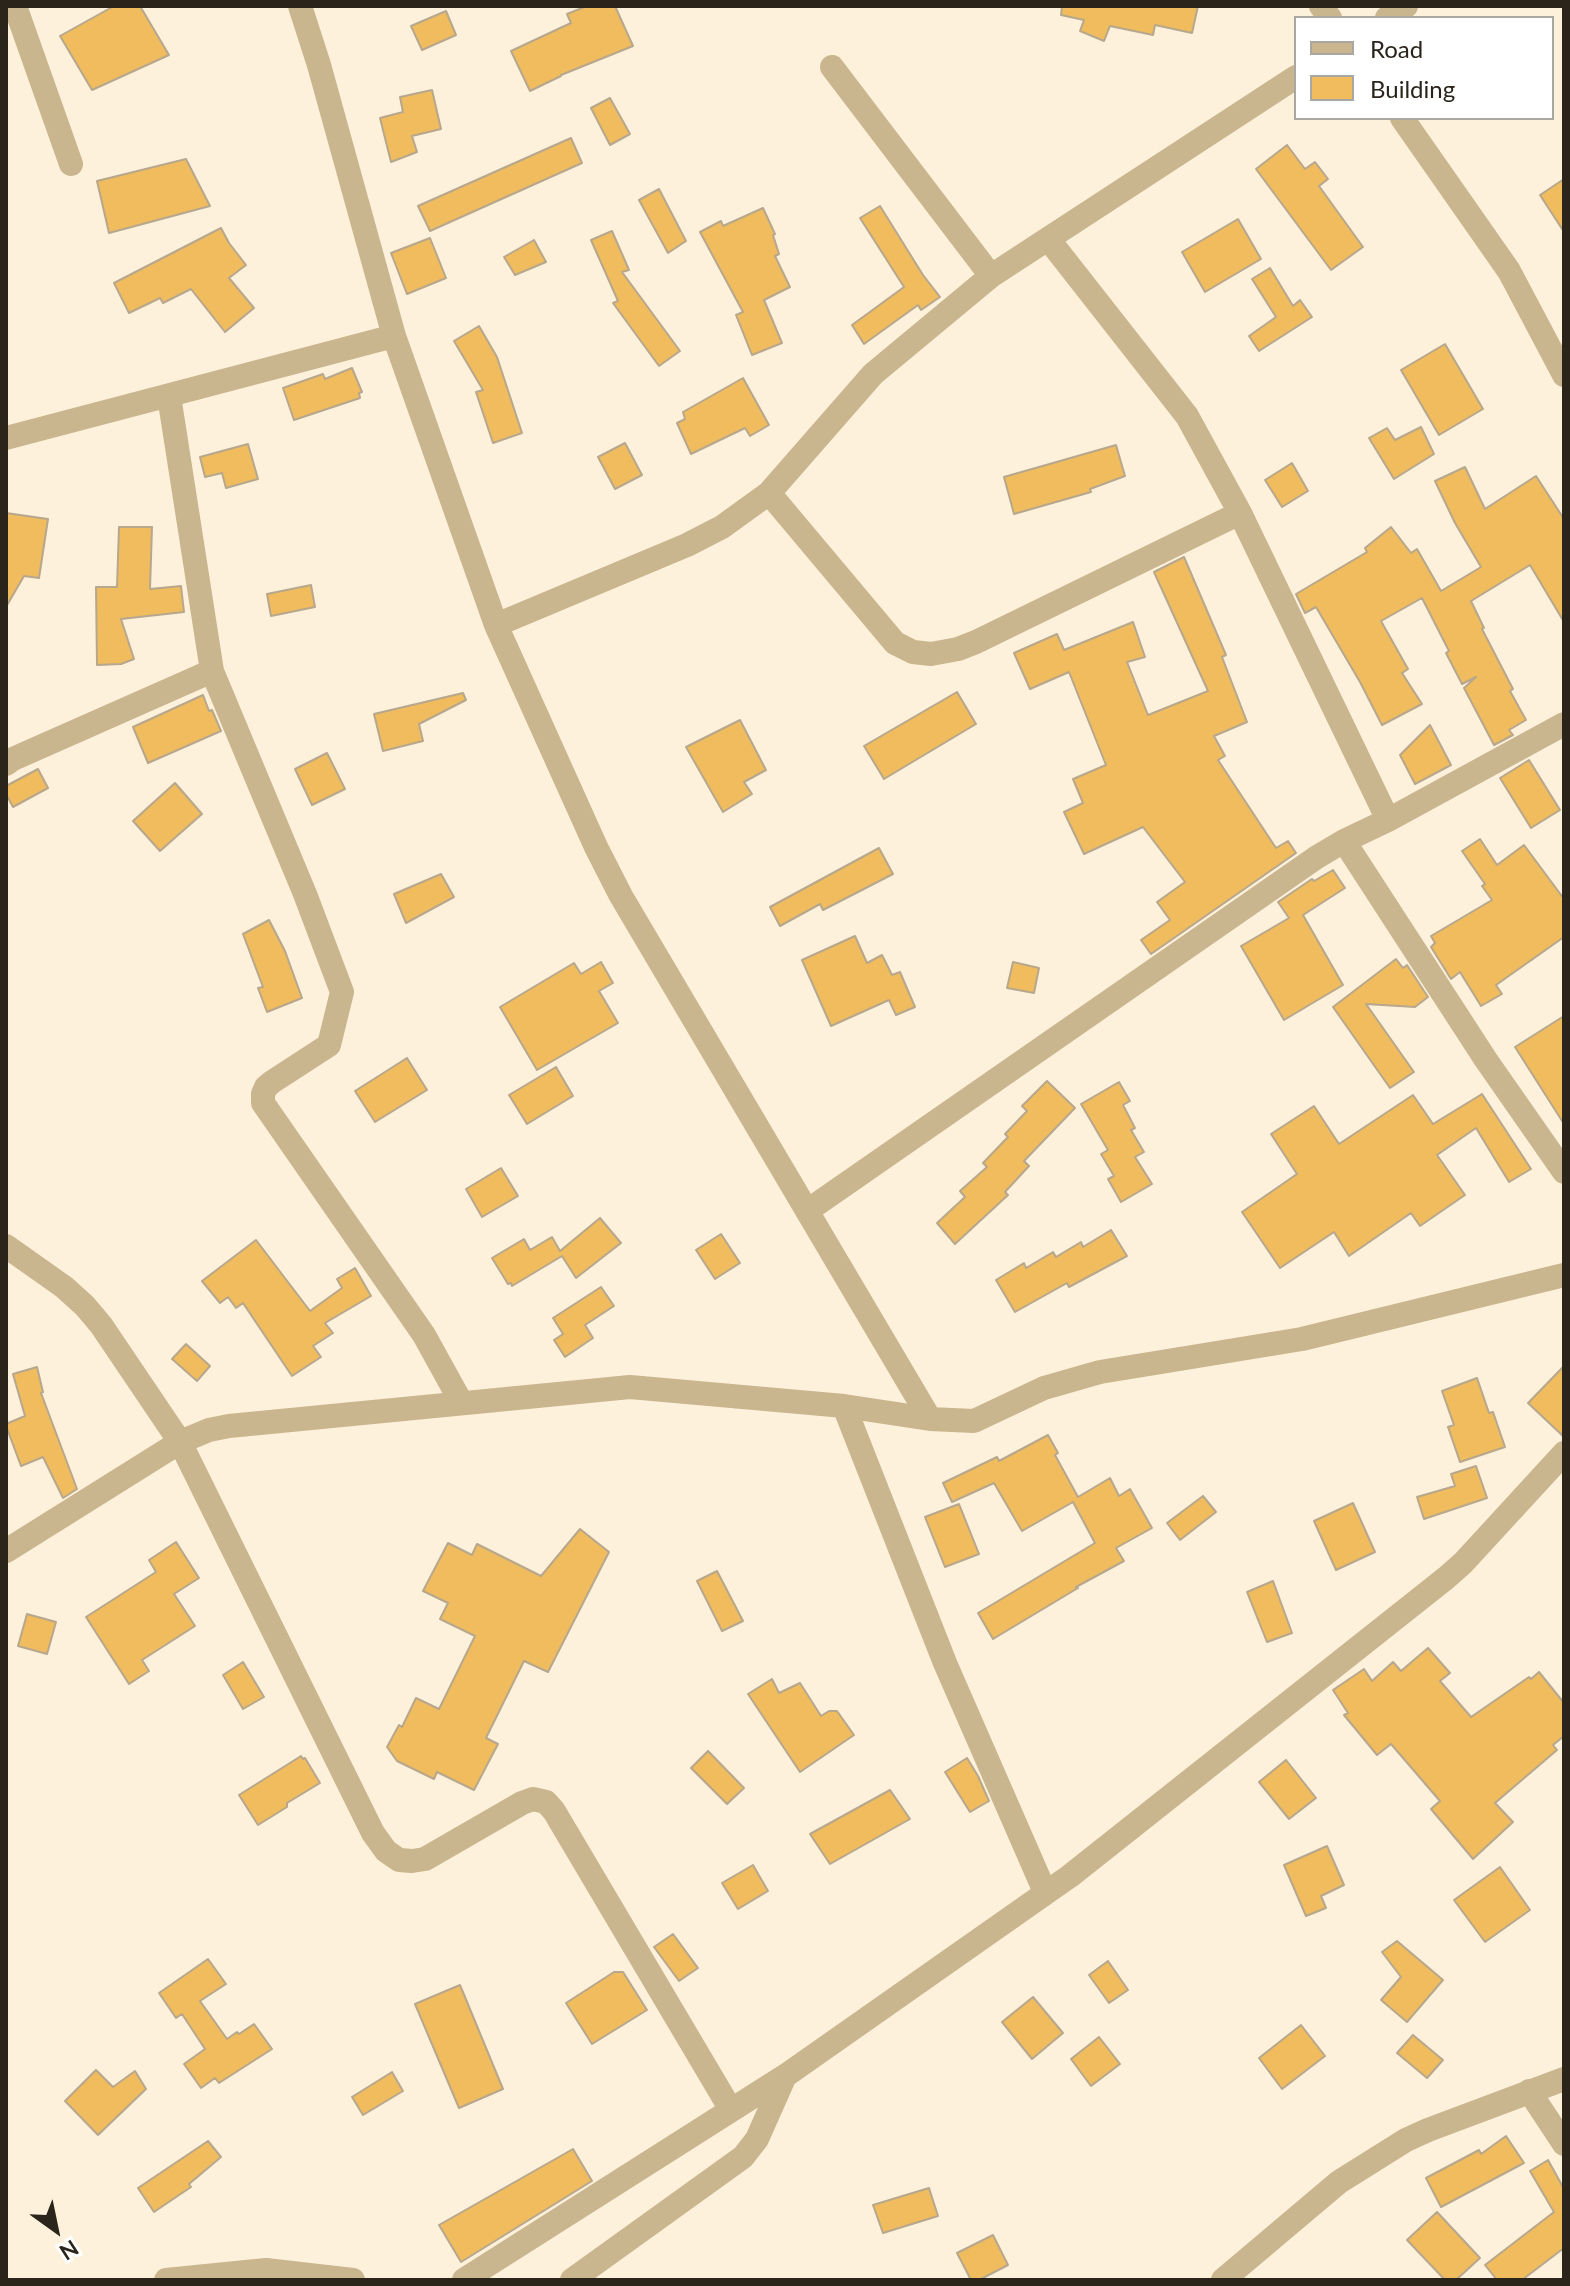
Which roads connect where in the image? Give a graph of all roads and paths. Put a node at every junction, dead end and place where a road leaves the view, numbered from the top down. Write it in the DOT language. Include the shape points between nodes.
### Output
graph roads {
  1 [pos="15,6"];
  2 [pos="300,6"];
  3 [pos="832,67"];
  4 [pos="1294,78"];
  5 [pos="1403,120"];
  6 [pos="71,164"];
  7 [pos="1049,240"];
  8 [pos="991,276"];
  9 [pos="394,336"];
  10 [pos="1564,375"];
  11 [pos="169,396"];
  12 [pos="6,438"];
  13 [pos="769,493"];
  14 [pos="1240,513"];
  15 [pos="496,625"];
  16 [pos="212,671"];
  17 [pos="1564,724"];
  18 [pos="6,764"];
  19 [pos="1388,820"];
  20 [pos="1344,841"];
  21 [pos="1564,1172"];
  22 [pos="807,1211"];
  23 [pos="6,1246"];
  24 [pos="1564,1275"];
  25 [pos="461,1402"];
  26 [pos="844,1406"];
  27 [pos="930,1419"];
  28 [pos="180,1442"];
  29 [pos="1564,1453"];
  30 [pos="6,1551"];
  31 [pos="1045,1892"];
  32 [pos="785,2076"];
  33 [pos="1564,2079"];
  34 [pos="1529,2091"];
  35 [pos="731,2110"];
  36 [pos="1564,2144"];
  37 [pos="166,2280"];
  38 [pos="353,2280"];
  39 [pos="464,2280"];
  40 [pos="572,2280"];
  41 [pos="1223,2280"];
  1 -- 6 [label="street"];
  2 -- 9 [label="street"];
  3 -- 8 [label="street"];
  4 -- 7 [label="street"];
  5 -- 10 [label="street" via="1509,271"];
  7 -- 8 [label="street"];
  7 -- 14 [label="street" via="1176,399"];
  8 -- 13 [label="street" via="873,374"];
  9 -- 11 [label="street"];
  9 -- 15 [label="street"];
  11 -- 12 [label="street"];
  11 -- 16 [label="street"];
  13 -- 14 [label="street" via="895,643 931,654 976,642"];
  13 -- 15 [label="street" via="687,545"];
  14 -- 19 [label="street"];
  15 -- 22 [label="street" via="621,896"];
  16 -- 18 [label="street"];
  16 -- 25 [label="street" via="342,992 329,1045 266,1087 263,1103 424,1335"];
  17 -- 19 [label="street"];
  19 -- 20 [label="street"];
  20 -- 21 [label="street"];
  20 -- 22 [label="street"];
  22 -- 27 [label="street"];
  23 -- 28 [label="street" via="85,1306"];
  24 -- 27 [label="street" via="1302,1339 1086,1375 974,1421"];
  25 -- 26 [label="street" via="630,1387"];
  25 -- 28 [label="street" via="229,1426"];
  26 -- 27 [label="street"];
  26 -- 31 [label="street" via="945,1663"];
  28 -- 30 [label="street"];
  28 -- 35 [label="street" via="386,1851 399,1860 425,1859 522,1803 546,1802"];
  29 -- 31 [label="street" via="1446,1578"];
  31 -- 32 [label="street"];
  32 -- 35 [label="street"];
  32 -- 40 [label="street" via="757,2139 743,2157"];
  33 -- 34 [label="street"];
  34 -- 36 [label="street"];
  34 -- 41 [label="street" via="1406,2140 1339,2182"];
  35 -- 39 [label="street"];
  37 -- 38 [label="street" via="266,2270"];
}
